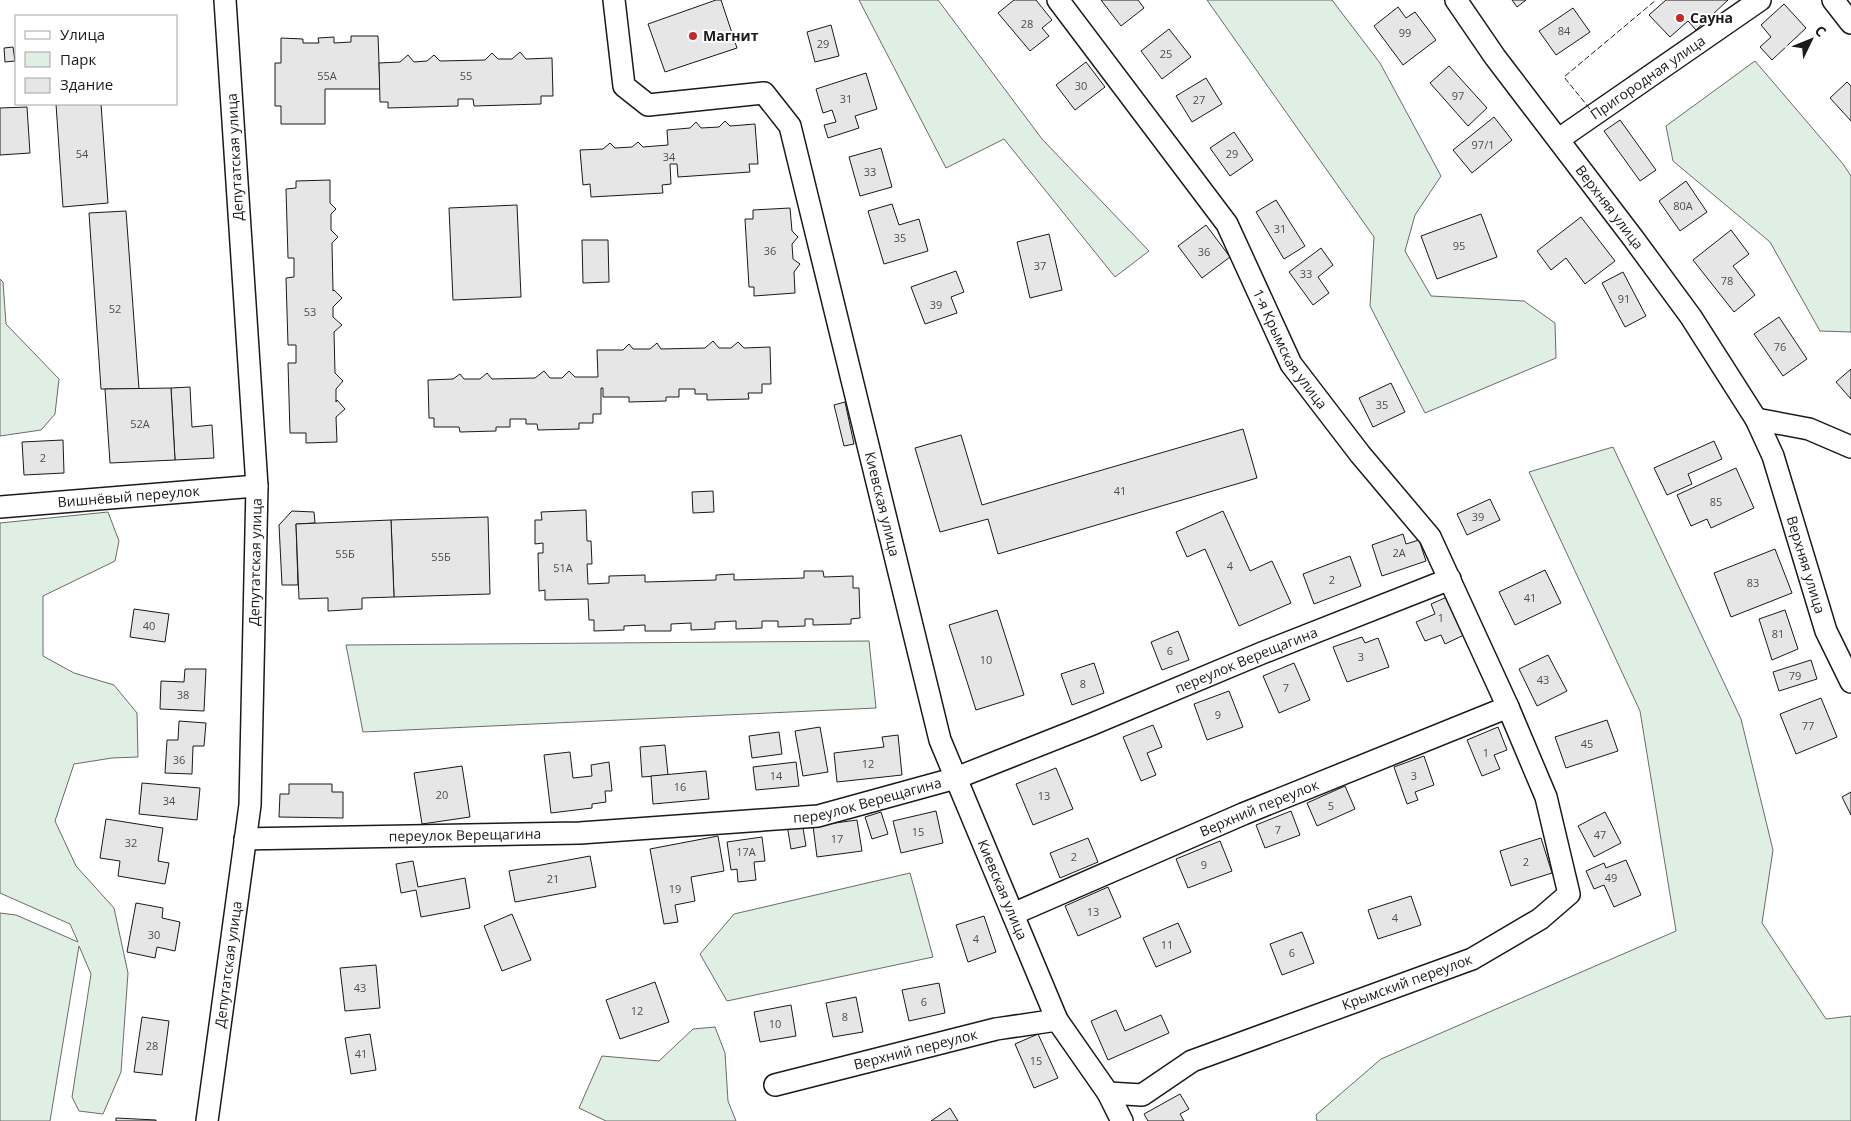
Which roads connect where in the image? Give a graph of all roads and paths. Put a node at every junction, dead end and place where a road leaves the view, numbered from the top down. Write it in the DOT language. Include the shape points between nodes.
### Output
graph roads {
  1 [pos="226,0"];
  2 [pos="614,0"];
  3 [pos="1058,0"];
  4 [pos="1456,0"];
  5 [pos="1760,0"];
  6 [pos="1834,0"];
  7 [pos="1851,23"];
  8 [pos="1559,140"];
  9 [pos="1756,419"];
  10 [pos="1851,447"];
  11 [pos="257,486"];
  12 [pos="0,507"];
  13 [pos="1450,578"];
  14 [pos="1851,682"];
  15 [pos="1508,707"];
  16 [pos="956,778"];
  17 [pos="245,839"];
  18 [pos="1013,914"];
  19 [pos="1057,1020"];
  20 [pos="775,1085"];
  21 [pos="1108,1093"];
  22 [pos="207,1121"];
  23 [pos="1122,1121"];
  1 -- 11 [label="street, Депутатская улица"];
  2 -- 16 [label="street, Киевская улица" via="624,86 648,105 764,93 790,126 937,731"];
  3 -- 13 [label="street, 1-я Крымская улица" via="1227,224 1291,364 1430,537"];
  4 -- 8 [label="street, Верхняя улица"];
  5 -- 8 [label="street, Пригородная улица"];
  6 -- 7 [label="street"];
  8 -- 9 [label="street, Верхняя улица" via="1691,317"];
  9 -- 10 [label="street" via="1809,429"];
  9 -- 14 [label="street, Верхняя улица" via="1773,456 1826,631"];
  11 -- 12 [label="street, Вишнёвый переулок"];
  11 -- 17 [label="street, Депутатская улица" via="250,805"];
  13 -- 15 [label="street, 1-я Крымская улица"];
  13 -- 16 [label="street, переулок Верещагина"];
  15 -- 18 [label="street, Верхний переулок" via="1242,814"];
  15 -- 21 [label="street, Крымский переулок" via="1546,797 1569,894 1540,919 1472,959 1192,1061 1142,1095"];
  16 -- 17 [label="street, переулок Верещагина" via="818,816 580,833"];
  16 -- 18 [label="street, Киевская улица"];
  17 -- 22 [label="street, Депутатская улица"];
  18 -- 19 [label="street, Киевская улица"];
  19 -- 20 [label="street, Верхний переулок" via="996,1029"];
  19 -- 21 [label="street, Киевская улица"];
  21 -- 23 [label="street, Киевская улица"];
}
